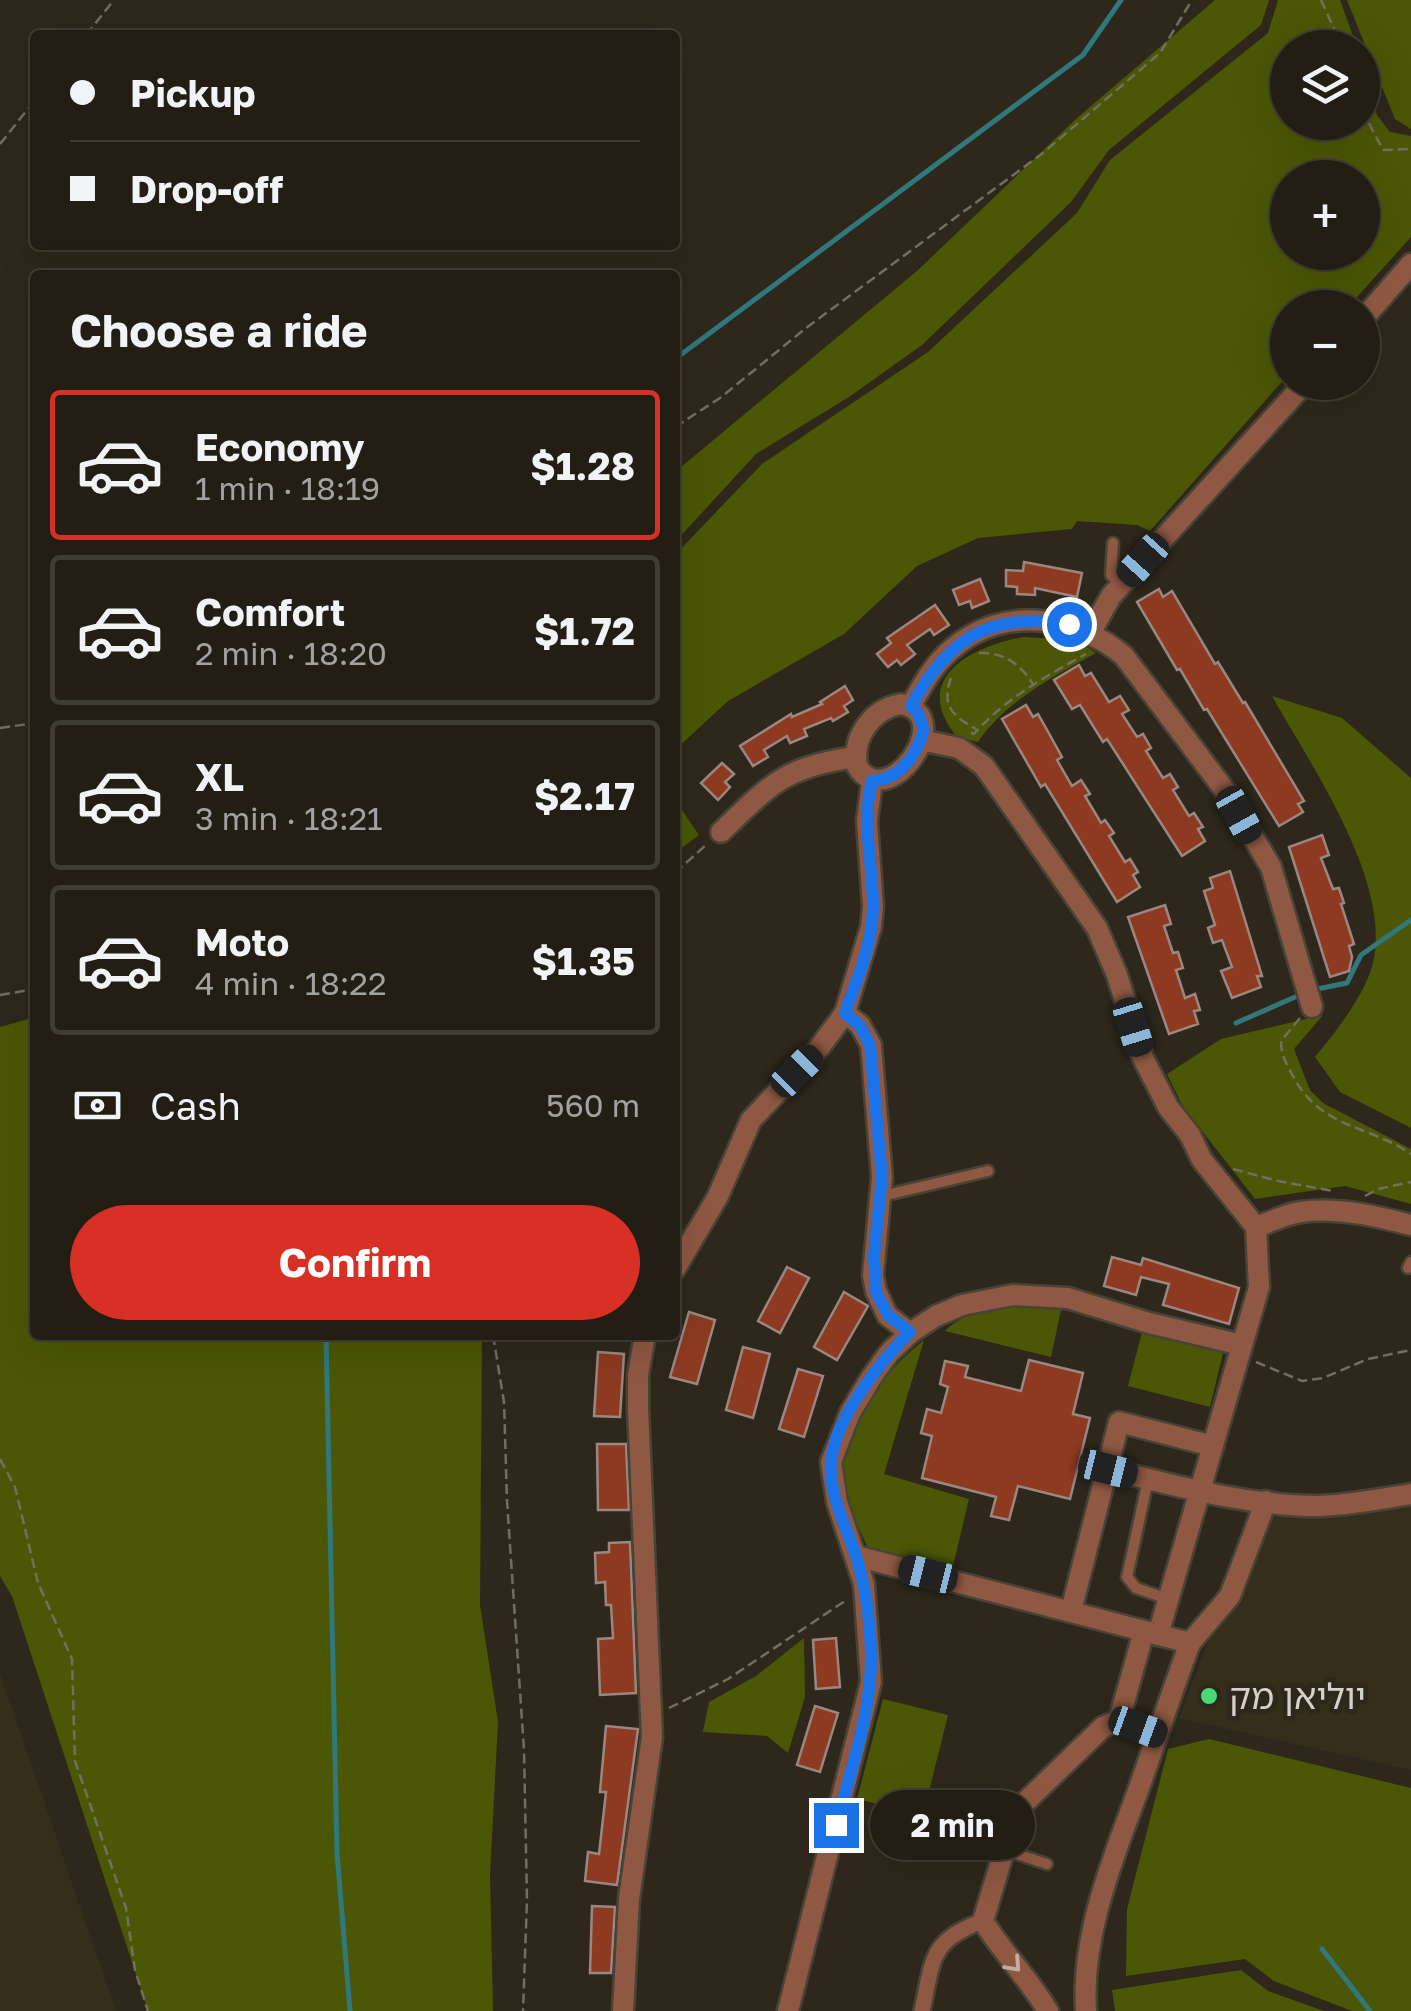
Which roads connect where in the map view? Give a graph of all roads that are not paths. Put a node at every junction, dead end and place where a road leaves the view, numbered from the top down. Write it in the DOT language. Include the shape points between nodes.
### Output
graph roads {
  1 [pos="1411,264"];
  2 [pos="1380,299"];
  3 [pos="1290,400"];
  4 [pos="1113,542"];
  5 [pos="1120,585"];
  6 [pos="1099,637"];
  7 [pos="911,706"];
  8 [pos="921,740"];
  9 [pos="855,757"];
  10 [pos="872,781"];
  11 [pos="721,832"];
  12 [pos="1312,1007"];
  13 [pos="845,1013"];
  14 [pos="988,1171"];
  15 [pos="882,1196"];
  16 [pos="1411,1225"];
  17 [pos="1256,1227"];
  18 [pos="680,1261"];
  19 [pos="910,1332"];
  20 [pos="644,1340"];
  21 [pos="1241,1350"];
  22 [pos="1213,1446"];
  23 [pos="1108,1469"];
  24 [pos="1148,1479"];
  25 [pos="1201,1492"];
  26 [pos="1411,1494"];
  27 [pos="1266,1501"];
  28 [pos="856,1556"];
  29 [pos="1169,1599"];
  30 [pos="1071,1611"];
  31 [pos="1151,1633"];
  32 [pos="1190,1643"];
  33 [pos="1119,1720"];
  34 [pos="1158,1734"];
  35 [pos="1005,1850"];
  36 [pos="1047,1864"];
  37 [pos="983,1921"];
  38 [pos="790,2010"];
  39 [pos="623,2011"];
  40 [pos="922,2011"];
  41 [pos="1048,2011"];
  42 [pos="1086,2011"];
  1 -- 2 [label="street"];
  3 -- 5 [label="street"];
  4 -- 5 [label="lane" via="1112,575"];
  5 -- 6 [label="street" via="1103,608"];
  6 -- 7 [label="street" via="1048,620 988,628 948,651"];
  6 -- 12 [label="street" via="1132,666 1226,792 1271,867"];
  7 -- 8 [label="street" via="923,722"];
  7 -- 9 [label="street" via="891,706 873,717"];
  8 -- 10 [label="street" via="895,775"];
  8 -- 17 [label="street" via="959,748 984,766 1097,928 1142,1058 1168,1107"];
  9 -- 10 [label="street"];
  9 -- 11 [label="street" via="788,773"];
  10 -- 13 [label="street" via="871,927"];
  13 -- 15 [label="street" via="870,1045"];
  13 -- 18 [label="street" via="751,1120 714,1206"];
  14 -- 15 [label="lane"];
  15 -- 19 [label="street" via="876,1292 888,1315"];
  16 -- 17 [label="street" via="1324,1211"];
  17 -- 21 [label="street" via="1259,1287"];
  19 -- 21 [label="street" via="962,1305 1037,1295 1068,1298"];
  19 -- 28 [label="street" via="889,1353 836,1441 831,1462 837,1502"];
  20 -- 39 [label="street" via="638,1408 652,1716 624,1944"];
  21 -- 22 [label="street"];
  22 -- 23 [label="street" via="1119,1422"];
  22 -- 25 [label="street"];
  23 -- 24 [label="street"];
  23 -- 30 [label="street"];
  24 -- 25 [label="street"];
  24 -- 29 [label="lane" via="1127,1576 1136,1588"];
  25 -- 27 [label="street"];
  25 -- 29 [label="street"];
  26 -- 27 [label="street" via="1318,1506"];
  27 -- 32 [label="street" via="1230,1596"];
  28 -- 30 [label="street"];
  28 -- 38 [label="street" via="871,1682"];
  29 -- 31 [label="street"];
  30 -- 31 [label="street"];
  31 -- 32 [label="street"];
  31 -- 33 [label="street"];
  32 -- 34 [label="street"];
  33 -- 34 [label="street"];
  33 -- 35 [label="street" via="1103,1726 1016,1810"];
  34 -- 42 [label="street" via="1092,1934"];
  35 -- 36 [label="lane"];
  35 -- 37 [label="street"];
  37 -- 40 [label="street" via="954,1931 941,1946"];
  37 -- 41 [label="street, one-way"];
}
